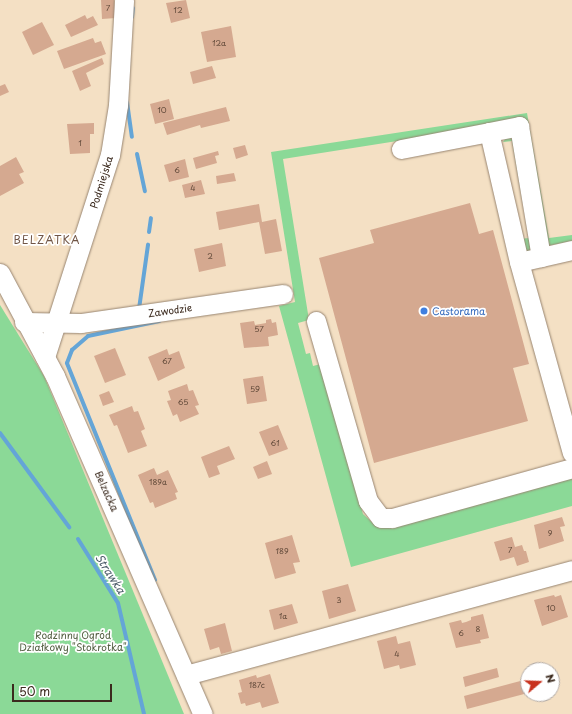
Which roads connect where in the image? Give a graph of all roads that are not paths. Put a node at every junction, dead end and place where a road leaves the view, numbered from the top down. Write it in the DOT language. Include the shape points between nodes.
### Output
graph roads {
  1 [pos="124,0"];
  2 [pos="489,132"];
  3 [pos="401,148"];
  4 [pos="572,250"];
  5 [pos="541,257"];
  6 [pos="519,262"];
  7 [pos="0,273"];
  8 [pos="282,294"];
  9 [pos="316,321"];
  10 [pos="24,322"];
  11 [pos="56,322"];
  12 [pos="45,357"];
  13 [pos="572,453"];
  14 [pos="572,468"];
  15 [pos="572,570"];
  16 [pos="186,674"];
  17 [pos="203,714"];
  1 -- 11 [label="street, Podmiejska" via="118,105 110,155"];
  2 -- 3 [label="street"];
  2 -- 5 [label="street" via="519,126"];
  2 -- 6 [label="street"];
  4 -- 5 [label="street"];
  5 -- 6 [label="street"];
  6 -- 13 [label="street"];
  7 -- 10 [label="street, Belzacka"];
  8 -- 11 [label="street, Zawodzie" via="81,322"];
  9 -- 14 [label="street" via="368,502 381,518 392,518"];
  10 -- 11 [label="street, Zawodzie"];
  10 -- 12 [label="street, Belzacka"];
  11 -- 12 [label="street, Podmiejska"];
  12 -- 16 [label="street, Belzacka" via="122,524"];
  15 -- 16 [label="street"];
  16 -- 17 [label="street, Belzacka"];
}
